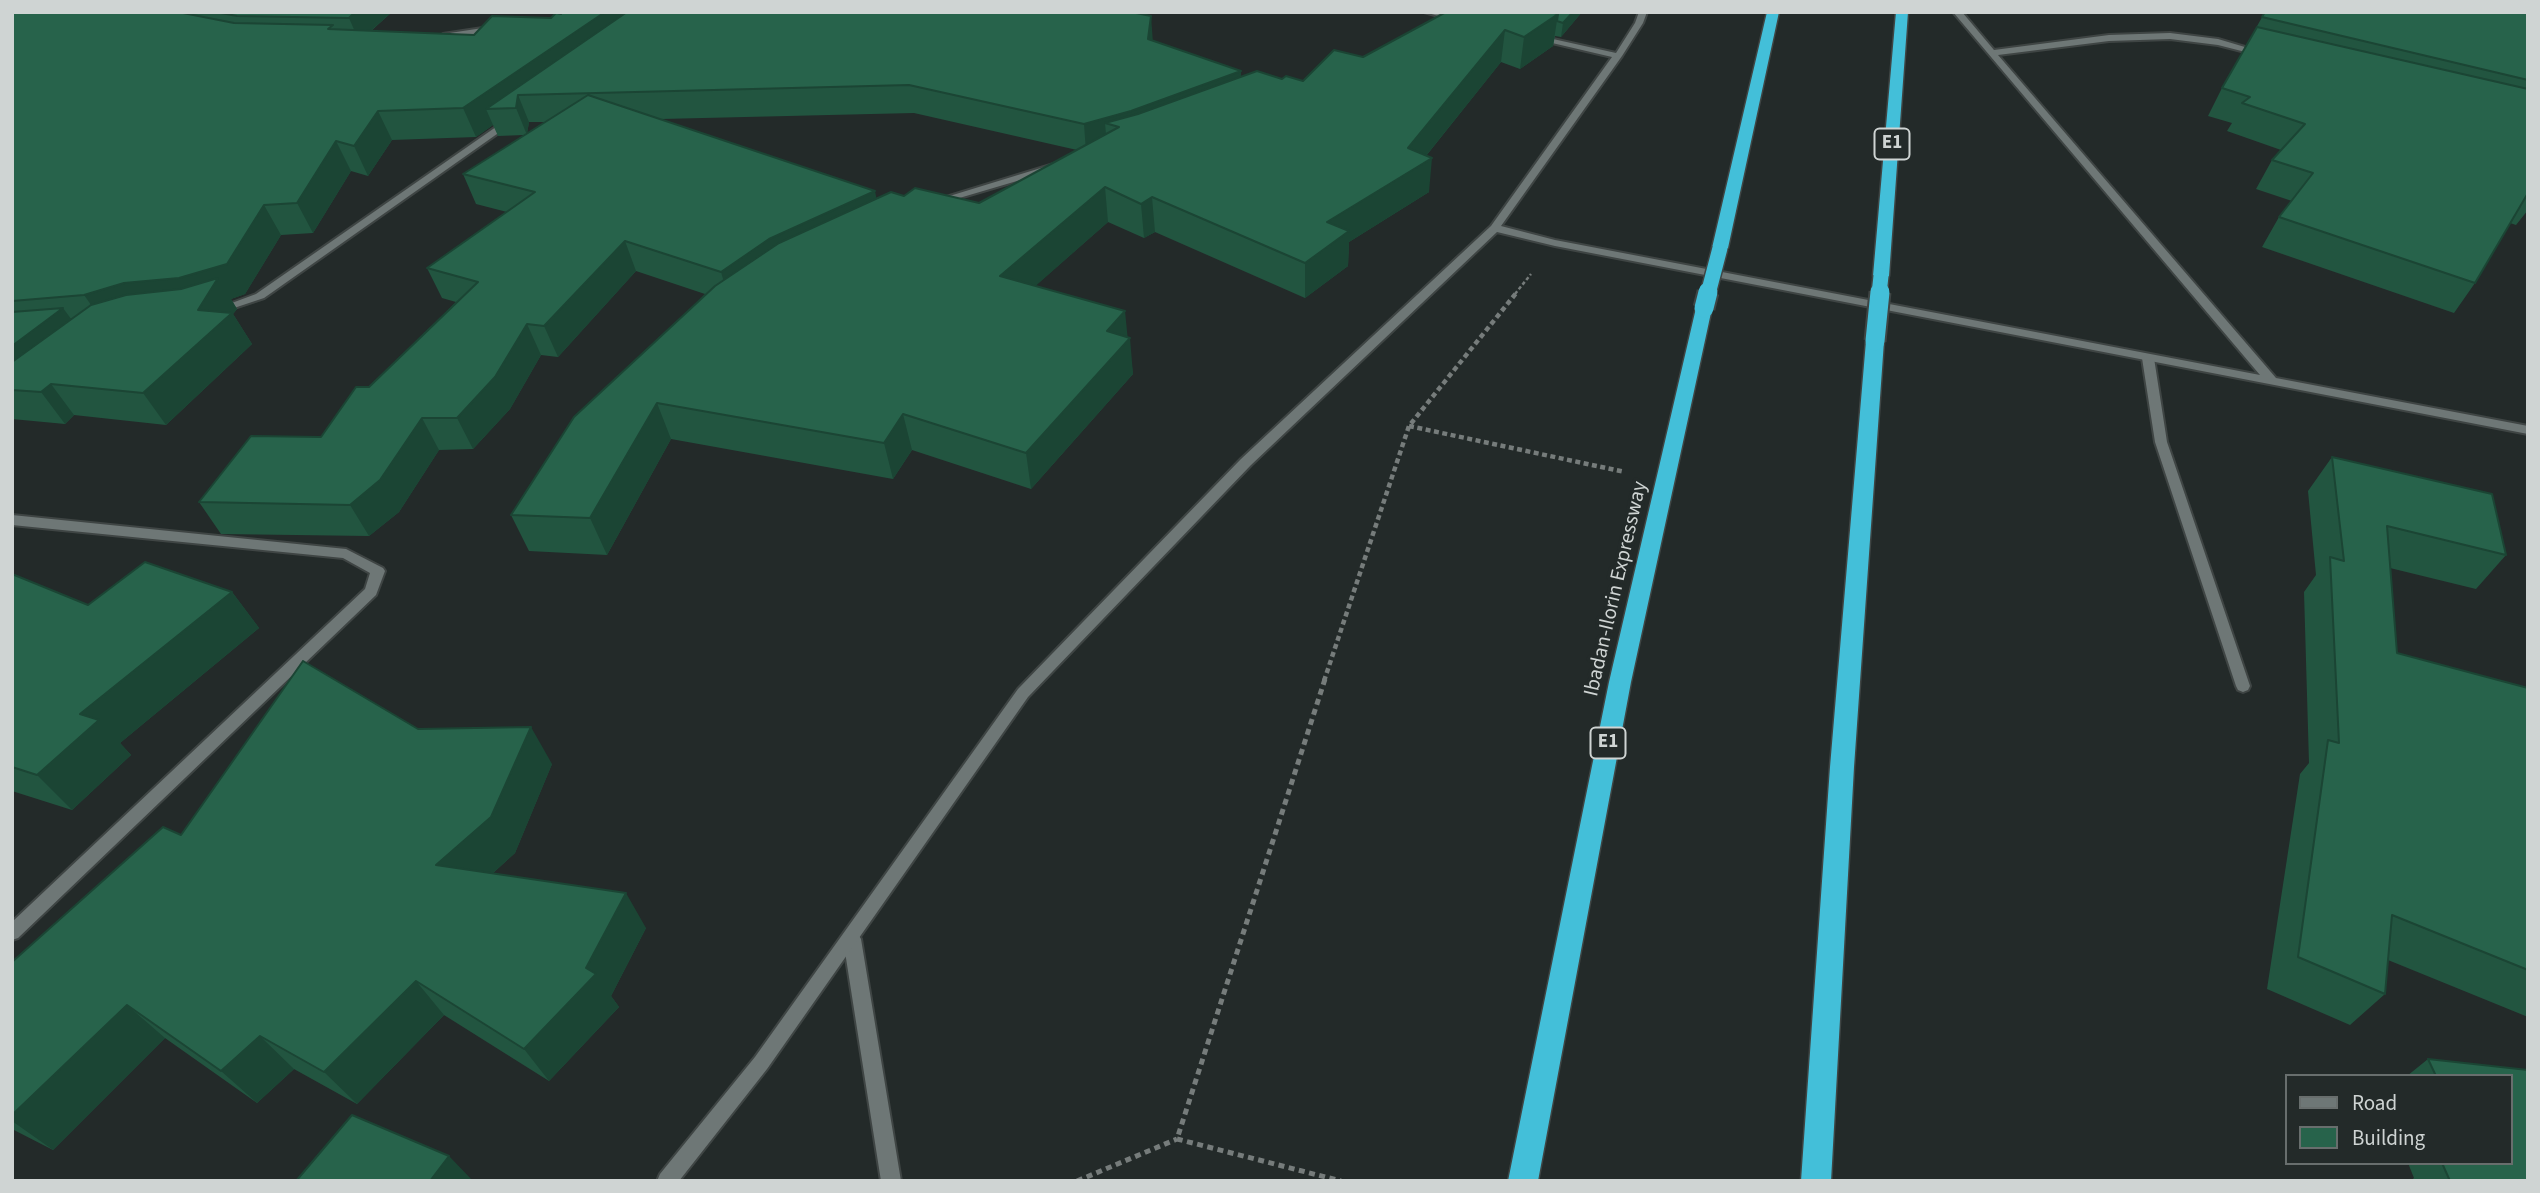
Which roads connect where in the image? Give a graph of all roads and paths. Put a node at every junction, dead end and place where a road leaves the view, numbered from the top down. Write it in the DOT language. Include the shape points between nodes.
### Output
graph roads {
  1 [pos="1428,12"];
  2 [pos="1643,12"];
  3 [pos="1773,12"];
  4 [pos="1902,12"];
  5 [pos="1956,12"];
  6 [pos="512,27"];
  7 [pos="1448,30"];
  8 [pos="1525,34"];
  9 [pos="432,38"];
  10 [pos="1992,53"];
  11 [pos="2272,55"];
  12 [pos="1618,56"];
  13 [pos="519,115"];
  14 [pos="1065,164"];
  15 [pos="926,205"];
  16 [pos="1495,228"];
  17 [pos="1555,243"];
  18 [pos="212,312"];
  19 [pos="2148,358"];
  20 [pos="2272,381"];
  21 [pos="1409,426"];
  22 [pos="2528,430"];
  23 [pos="1667,481"];
  24 [pos="12,520"];
  25 [pos="2243,686"];
  26 [pos="12,933"];
  27 [pos="852,939"];
  28 [pos="1177,1139"];
  29 [pos="667,1181"];
  30 [pos="891,1181"];
  31 [pos="1077,1181"];
  32 [pos="1340,1181"];
  33 [pos="1523,1181"];
  34 [pos="1816,1181"];
  1 -- 7 [label="street" via="1471,22"];
  2 -- 12 [label="street"];
  3 -- 23 [label="highway, Ibadan-Ilorin Expressway / E1, bridge"];
  4 -- 34 [label="highway, E1, bridge" via="1842,767"];
  5 -- 10 [label="street"];
  6 -- 9 [label="street"];
  8 -- 12 [label="street"];
  10 -- 11 [label="street" via="2109,38 2170,36"];
  10 -- 20 [label="street"];
  12 -- 16 [label="street"];
  13 -- 18 [label="street" via="260,296"];
  14 -- 15 [label="street"];
  16 -- 17 [label="street"];
  16 -- 27 [label="street" via="1246,462 1023,693"];
  17 -- 19 [label="street"];
  17 -- 21 [label="path"];
  19 -- 20 [label="street"];
  19 -- 25 [label="street" via="2161,442"];
  20 -- 22 [label="street"];
  21 -- 23 [label="path"];
  21 -- 28 [label="path"];
  23 -- 33 [label="highway, Ibadan-Ilorin Expressway / E1" via="1620,682"];
  24 -- 26 [label="street" via="346,554 378,571 371,592"];
  27 -- 29 [label="street"];
  27 -- 30 [label="street"];
  28 -- 31 [label="path"];
  28 -- 32 [label="path"];
}
